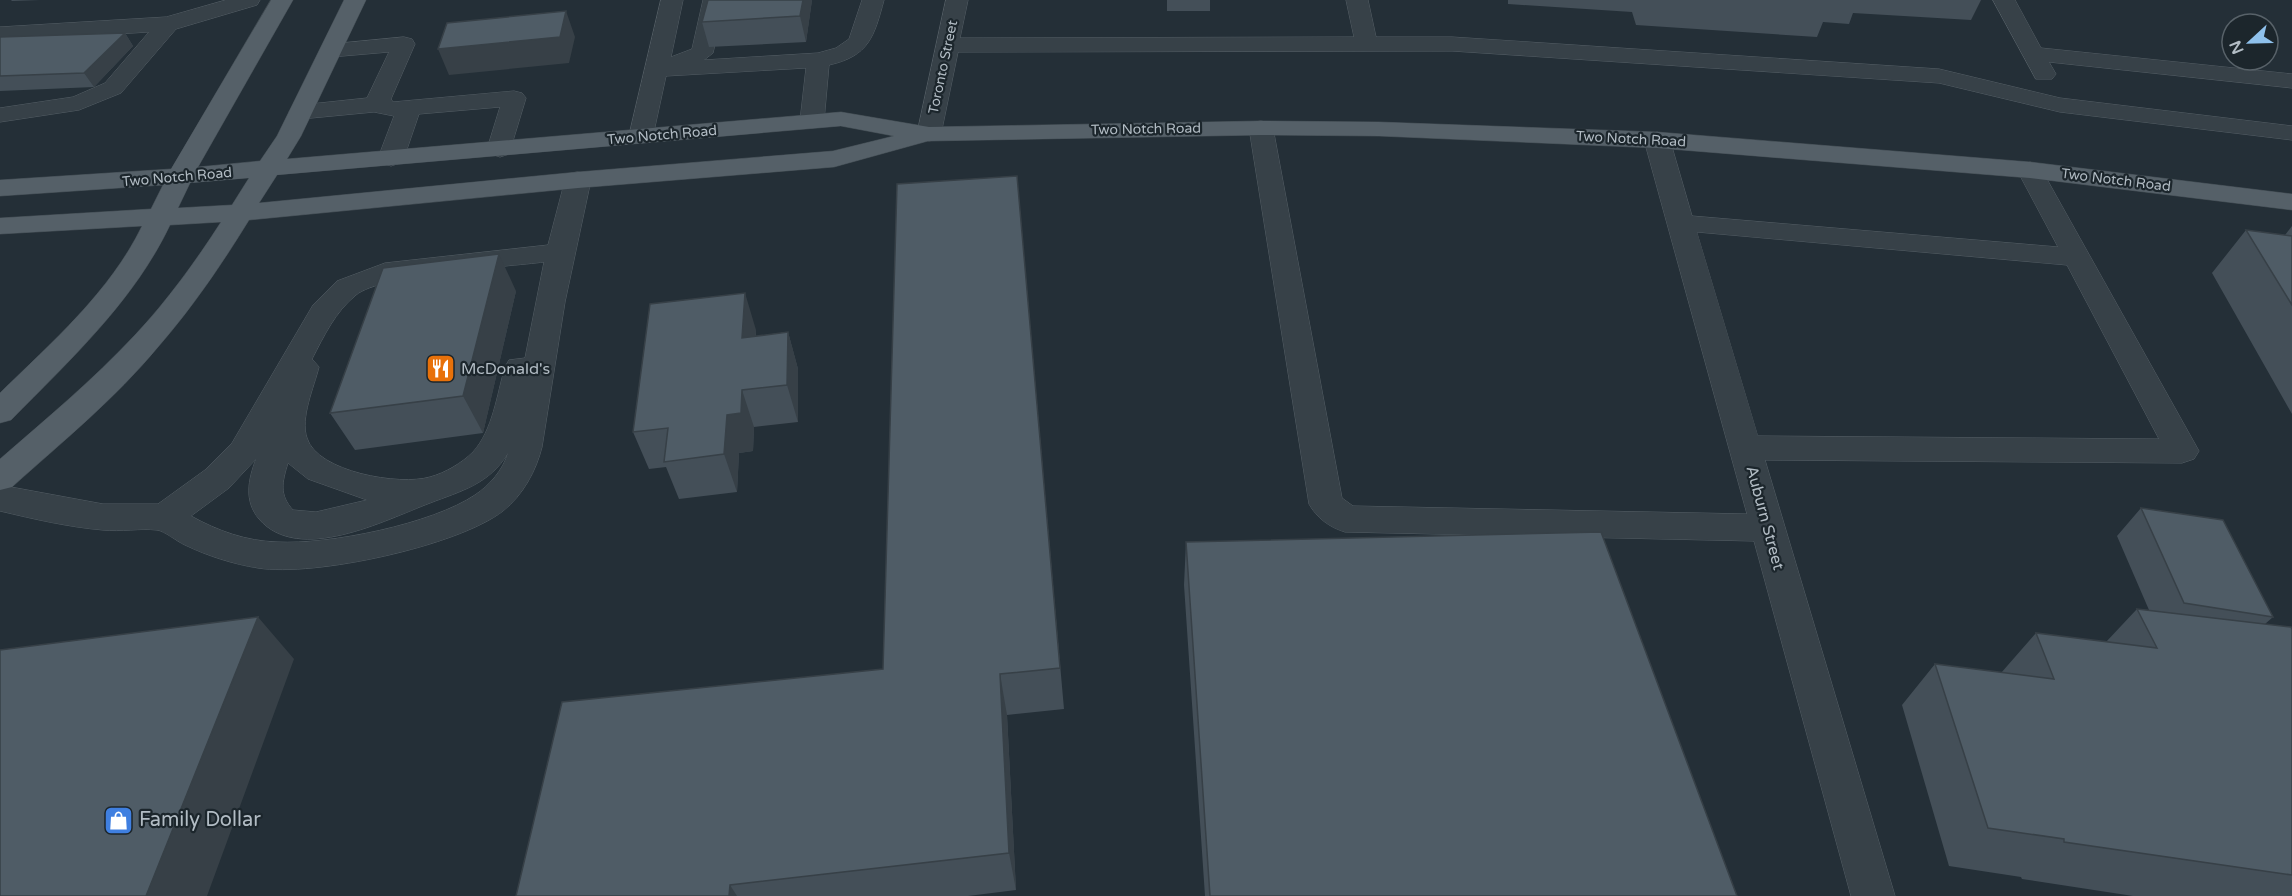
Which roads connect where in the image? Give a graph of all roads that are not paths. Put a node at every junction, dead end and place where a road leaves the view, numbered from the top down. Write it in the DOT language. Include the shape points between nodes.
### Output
graph roads {
  1 [pos="249,0"];
  2 [pos="282,0"];
  3 [pos="355,0"];
  4 [pos="672,0"];
  5 [pos="714,0"];
  6 [pos="873,0"];
  7 [pos="957,0"];
  8 [pos="1357,0"];
  9 [pos="2004,0"];
  10 [pos="168,24"];
  11 [pos="0,34"];
  12 [pos="1366,42"];
  13 [pos="948,45"];
  14 [pos="331,50"];
  15 [pos="2034,54"];
  16 [pos="818,60"];
  17 [pos="656,70"];
  18 [pos="2292,81"];
  19 [pos="379,104"];
  20 [pos="2060,105"];
  21 [pos="409,108"];
  22 [pos="0,114"];
  23 [pos="812,121"];
  24 [pos="295,124"];
  25 [pos="1261,128"];
  26 [pos="929,134"];
  27 [pos="2292,134"];
  28 [pos="640,136"];
  29 [pos="1658,140"];
  30 [pos="500,149"];
  31 [pos="391,158"];
  32 [pos="269,169"];
  33 [pos="2030,170"];
  34 [pos="180,176"];
  35 [pos="578,180"];
  36 [pos="0,188"];
  37 [pos="2292,202"];
  38 [pos="241,213"];
  39 [pos="1683,223"];
  40 [pos="0,226"];
  41 [pos="156,230"];
  42 [pos="559,252"];
  43 [pos="2077,257"];
  44 [pos="310,338"];
  45 [pos="7,399"];
  46 [pos="294,409"];
  47 [pos="1747,448"];
  48 [pos="0,478"];
  49 [pos="431,489"];
  50 [pos="0,498"];
  51 [pos="165,516"];
  52 [pos="1768,528"];
  53 [pos="1873,896"];
  1 -- 10 [label="street"];
  2 -- 34 [label="main road"];
  3 -- 14 [label="main road"];
  4 -- 17 [label="street"];
  5 -- 17 [label="street" via="702,52"];
  6 -- 16 [label="street" via="860,43 847,53"];
  7 -- 13 [label="street, Toronto Street"];
  8 -- 12 [label="street"];
  9 -- 15 [label="street"];
  10 -- 11 [label="street"];
  10 -- 22 [label="street" via="113,88 79,103"];
  12 -- 13 [label="street"];
  12 -- 20 [label="street" via="1452,44 1939,76"];
  13 -- 26 [label="street, Toronto Street"];
  14 -- 19 [label="street" via="404,44"];
  14 -- 24 [label="main road"];
  15 -- 18 [label="street"];
  15 -- 20 [label="street"];
  16 -- 17 [label="street"];
  16 -- 23 [label="street"];
  17 -- 28 [label="street"];
  19 -- 21 [label="street" via="392,110"];
  19 -- 24 [label="street"];
  20 -- 27 [label="street"];
  21 -- 30 [label="street" via="514,98"];
  21 -- 31 [label="street"];
  23 -- 26 [label="main road, Two Notch Road" via="842,119"];
  23 -- 28 [label="main road, Two Notch Road"];
  24 -- 32 [label="main road"];
  25 -- 26 [label="main road, Two Notch Road"];
  25 -- 29 [label="main road, Two Notch Road"];
  25 -- 52 [label="street" via="1326,504 1345,519"];
  26 -- 35 [label="main road" via="834,159"];
  28 -- 30 [label="main road, Two Notch Road"];
  29 -- 33 [label="main road, Two Notch Road"];
  29 -- 39 [label="street, Auburn Street"];
  30 -- 31 [label="main road, Two Notch Road"];
  31 -- 32 [label="main road, Two Notch Road"];
  32 -- 34 [label="main road, Two Notch Road"];
  32 -- 38 [label="main road"];
  33 -- 37 [label="main road, Two Notch Road"];
  33 -- 43 [label="street"];
  34 -- 36 [label="main road, Two Notch Road"];
  34 -- 41 [label="main road"];
  35 -- 38 [label="main road"];
  35 -- 42 [label="street"];
  38 -- 41 [label="main road"];
  38 -- 48 [label="main road" via="147,341 83,405"];
  39 -- 43 [label="street"];
  39 -- 47 [label="street, Auburn Street"];
  40 -- 41 [label="main road"];
  41 -- 45 [label="main road" via="140,259 80,332"];
  42 -- 44 [label="street" via="368,277 334,298 322,312"];
  42 -- 49 [label="street" via="539,299 499,441 468,474"];
  42 -- 51 [label="street" via="521,464 501,493 485,506 392,539 293,557 234,549 185,531"];
  43 -- 47 [label="street" via="2182,451"];
  44 -- 46 [label="street"];
  44 -- 51 [label="street" via="230,469"];
  46 -- 49 [label="street" via="289,434 294,451 307,462 343,481 375,489 409,493"];
  46 -- 49 [label="street" via="265,480 265,499 273,514 287,522 335,523 361,517"];
  47 -- 52 [label="street, Auburn Street"];
  50 -- 51 [label="street" via="108,518"];
  52 -- 53 [label="street, Auburn Street"];
}
